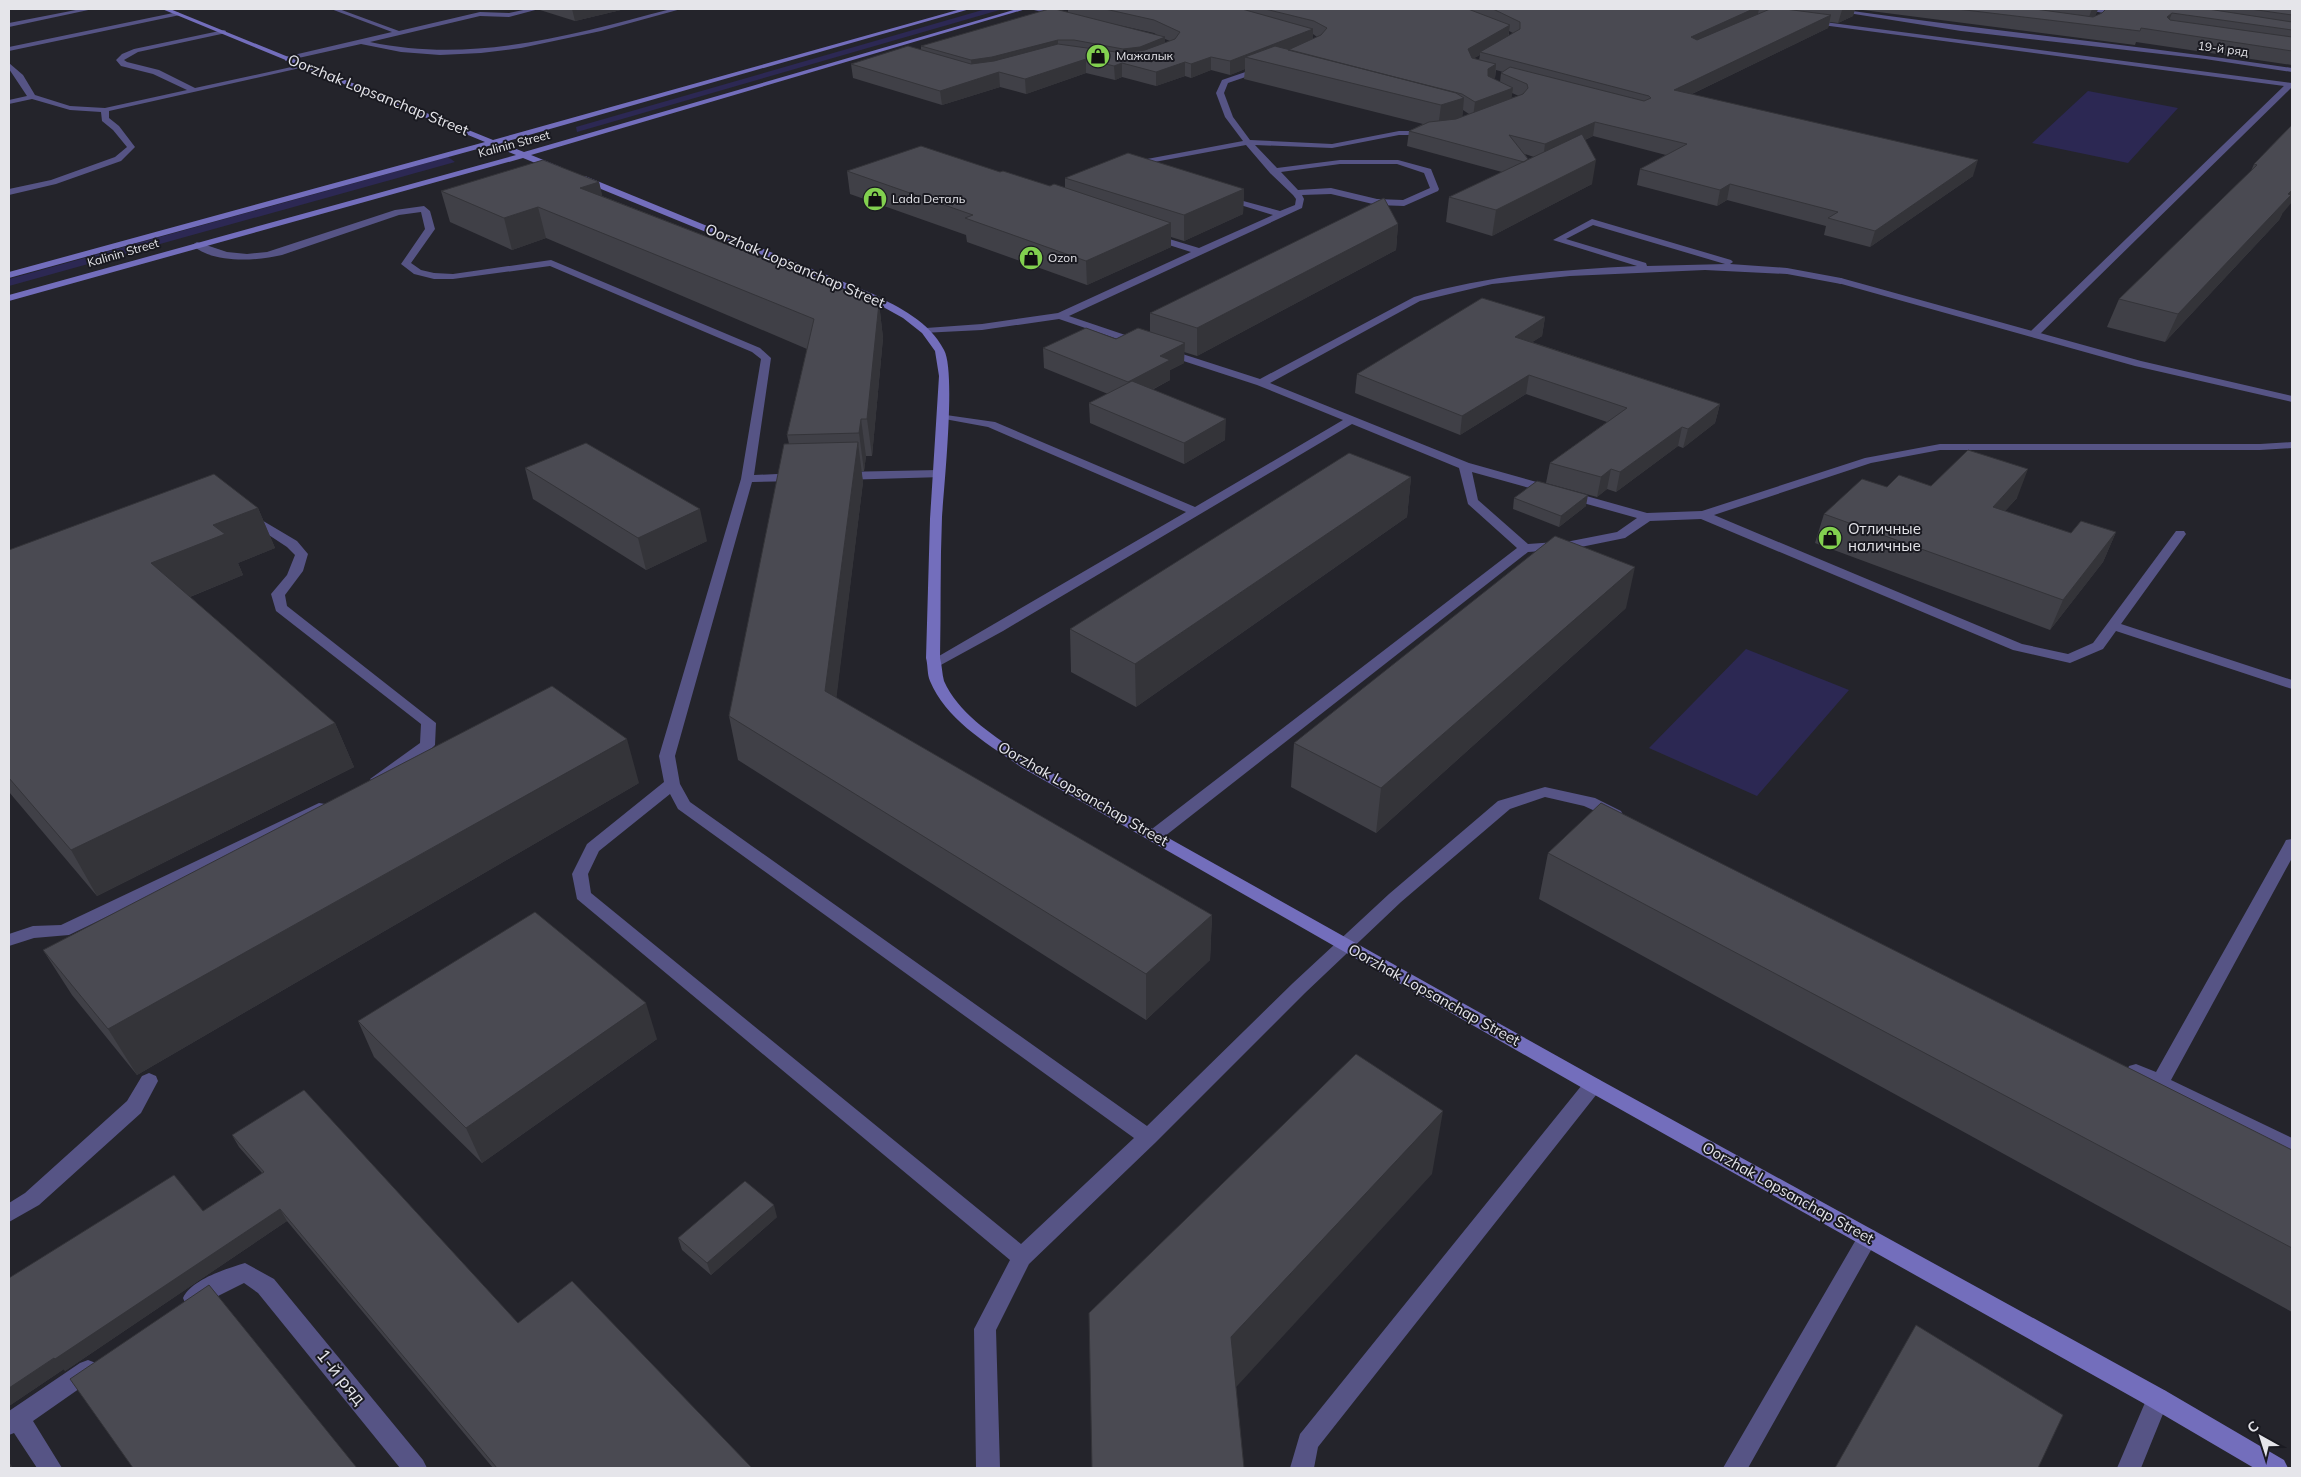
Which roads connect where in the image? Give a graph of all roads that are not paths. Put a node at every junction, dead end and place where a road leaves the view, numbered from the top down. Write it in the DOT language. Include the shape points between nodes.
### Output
graph roads {
  1 [pos="90,9"];
  2 [pos="334,9"];
  3 [pos="536,9"];
  4 [pos="678,9"];
  5 [pos="967,9"];
  6 [pos="1024,9"];
  7 [pos="1033,9"];
  8 [pos="1826,9"];
  9 [pos="2083,9"];
  10 [pos="2105,10"];
  11 [pos="171,11"];
  12 [pos="1860,13"];
  13 [pos="1070,18"];
  14 [pos="2099,18"];
  15 [pos="1800,21"];
  16 [pos="9,25"];
  17 [pos="1856,28"];
  18 [pos="224,32"];
  19 [pos="397,32"];
  20 [pos="362,42"];
  21 [pos="2156,45"];
  22 [pos="9,49"];
  23 [pos="884,50"];
  24 [pos="2150,52"];
  25 [pos="899,54"];
  26 [pos="288,59"];
  27 [pos="1274,64"];
  28 [pos="2141,64"];
  29 [pos="9,66"];
  30 [pos="305,66"];
  31 [pos="2292,70"];
  32 [pos="2291,85"];
  33 [pos="194,90"];
  34 [pos="32,97"];
  35 [pos="9,102"];
  36 [pos="105,110"];
  37 [pos="1435,133"];
  38 [pos="495,142"];
  39 [pos="1248,142"];
  40 [pos="1332,146"];
  41 [pos="523,154"];
  42 [pos="1340,162"];
  43 [pos="1130,168"];
  44 [pos="1273,171"];
  45 [pos="1121,172"];
  46 [pos="1149,174"];
  47 [pos="9,192"];
  48 [pos="1296,193"];
  49 [pos="1214,194"];
  50 [pos="1280,214"];
  51 [pos="1142,233"];
  52 [pos="197,245"];
  53 [pos="1198,251"];
  54 [pos="1747,267"];
  55 [pos="1652,268"];
  56 [pos="9,275"];
  57 [pos="9,298"];
  58 [pos="1060,316"];
  59 [pos="926,331"];
  60 [pos="2034,334"];
  61 [pos="1262,384"];
  62 [pos="2292,399"];
  63 [pos="943,416"];
  64 [pos="1351,420"];
  65 [pos="2292,445"];
  66 [pos="1465,466"];
  67 [pos="939,474"];
  68 [pos="826,476"];
  69 [pos="806,477"];
  70 [pos="747,479"];
  71 [pos="238,509"];
  72 [pos="1196,512"];
  73 [pos="1703,515"];
  74 [pos="1647,517"];
  75 [pos="2180,534"];
  76 [pos="1525,548"];
  77 [pos="2114,626"];
  78 [pos="934,663"];
  79 [pos="2292,685"];
  80 [pos="672,784"];
  81 [pos="362,787"];
  82 [pos="336,800"];
  83 [pos="1633,824"];
  84 [pos="1154,836"];
  85 [pos="2292,844"];
  86 [pos="9,940"];
  87 [pos="1345,945"];
  88 [pos="2124,1066"];
  89 [pos="149,1081"];
  90 [pos="2160,1083"];
  91 [pos="1593,1085"];
  92 [pos="1148,1137"];
  93 [pos="2292,1147"];
  94 [pos="9,1213"];
  95 [pos="1868,1237"];
  96 [pos="1022,1257"];
  97 [pos="174,1311"];
  98 [pos="108,1356"];
  99 [pos="2158,1399"];
  100 [pos="13,1421"];
  101 [pos="50,1468"];
  102 [pos="415,1468"];
  103 [pos="988,1468"];
  104 [pos="1302,1468"];
  105 [pos="1735,1468"];
  106 [pos="2129,1468"];
  107 [pos="2276,1468"];
  1 -- 16 [label="street"];
  2 -- 19 [label="street"];
  3 -- 19 [label="street" via="509,15 480,14"];
  4 -- 20 [label="street" via="575,35 479,51 396,51"];
  5 -- 38 [label="street, Kalinin Street"];
  6 -- 23 [label="street, Kalinin Street"];
  7 -- 13 [label="street"];
  8 -- 12 [label="street, 19-й ряд"];
  9 -- 10 [label="street"];
  10 -- 14 [label="street"];
  11 -- 18 [label="street, Oorzhak Lopsanchap Street"];
  11 -- 22 [label="street"];
  12 -- 17 [label="street"];
  12 -- 24 [label="street, 19-й ряд"];
  15 -- 17 [label="street"];
  17 -- 28 [label="street"];
  18 -- 26 [label="street, Oorzhak Lopsanchap Street"];
  18 -- 33 [label="street" via="136,50 120,60"];
  19 -- 20 [label="street"];
  20 -- 26 [label="street"];
  21 -- 24 [label="street"];
  23 -- 25 [label="street"];
  23 -- 41 [label="street, Kalinin Street"];
  24 -- 28 [label="street"];
  24 -- 31 [label="street, 19-й ряд"];
  26 -- 30 [label="street, Oorzhak Lopsanchap Street"];
  27 -- 39 [label="street" via="1225,82 1220,93 1229,117"];
  28 -- 32 [label="street"];
  29 -- 34 [label="street"];
  30 -- 33 [label="street"];
  30 -- 38 [label="street, Oorzhak Lopsanchap Street"];
  32 -- 60 [label="street"];
  33 -- 36 [label="street"];
  34 -- 35 [label="street"];
  34 -- 36 [label="street" via="70,108"];
  36 -- 47 [label="street" via="105,119 131,147 118,159 53,182"];
  37 -- 40 [label="street" via="1399,133"];
  38 -- 41 [label="street, Oorzhak Lopsanchap Street"];
  38 -- 56 [label="street, Kalinin Street"];
  39 -- 40 [label="street"];
  39 -- 43 [label="street" via="1147,161"];
  39 -- 44 [label="street"];
  40 -- 42 [label="street"];
  41 -- 52 [label="street, Kalinin Street"];
  41 -- 59 [label="street, Oorzhak Lopsanchap Street" via="870,296 907,316"];
  42 -- 44 [label="street"];
  42 -- 48 [label="street" via="1398,162 1421,168 1428,171 1436,189 1404,203 1377,202 1331,191"];
  43 -- 45 [label="street"];
  43 -- 46 [label="street"];
  44 -- 48 [label="street"];
  48 -- 50 [label="street" via="1300,199 1299,206"];
  49 -- 50 [label="street"];
  50 -- 53 [label="street"];
  51 -- 53 [label="street"];
  52 -- 57 [label="street, Kalinin Street"];
  52 -- 70 [label="street" via="217,255 260,257 418,208 426,211 426,224 430,229 409,257 406,264 411,270 442,277 534,264 558,265 756,350 766,358"];
  53 -- 58 [label="street"];
  54 -- 55 [label="street"];
  54 -- 55 [label="street" via="1592,222 1558,240"];
  54 -- 60 [label="street" via="1792,271 1841,281"];
  55 -- 61 [label="street" via="1550,274 1441,291 1417,299"];
  58 -- 59 [label="street"];
  58 -- 61 [label="street"];
  59 -- 63 [label="street, Oorzhak Lopsanchap Street" via="940,351 944,376"];
  60 -- 62 [label="street" via="2139,364"];
  61 -- 64 [label="street"];
  63 -- 67 [label="street, Oorzhak Lopsanchap Street"];
  63 -- 72 [label="street" via="991,424"];
  64 -- 66 [label="street"];
  64 -- 72 [label="street"];
  65 -- 73 [label="street" via="1940,447 1869,460"];
  66 -- 74 [label="street"];
  66 -- 76 [label="street" via="1472,501"];
  67 -- 68 [label="street"];
  67 -- 78 [label="street, Oorzhak Lopsanchap Street"];
  69 -- 70 [label="street"];
  70 -- 80 [label="street" via="667,756"];
  71 -- 81 [label="street" via="302,554 300,565 278,594 281,608 429,723 426,745"];
  72 -- 78 [label="street"];
  73 -- 74 [label="street"];
  73 -- 77 [label="street" via="2018,647 2070,658 2098,646"];
  74 -- 76 [label="street" via="1621,535 1571,546"];
  75 -- 77 [label="street"];
  76 -- 84 [label="street"];
  77 -- 79 [label="street"];
  78 -- 84 [label="street, Oorzhak Lopsanchap Street" via="937,680 951,702 987,737 1026,764"];
  80 -- 92 [label="street" via="684,805"];
  80 -- 96 [label="street" via="593,848 580,874 583,895"];
  82 -- 86 [label="street" via="63,931 33,932"];
  83 -- 87 [label="street" via="1589,802 1545,792 1504,804"];
  84 -- 87 [label="street, Oorzhak Lopsanchap Street"];
  85 -- 90 [label="street"];
  87 -- 91 [label="street, Oorzhak Lopsanchap Street"];
  87 -- 92 [label="street"];
  88 -- 90 [label="street"];
  89 -- 94 [label="street" via="134,1107 32,1199"];
  90 -- 93 [label="street"];
  91 -- 95 [label="street, Oorzhak Lopsanchap Street"];
  91 -- 104 [label="street" via="1308,1442"];
  92 -- 96 [label="street"];
  95 -- 99 [label="street, Oorzhak Lopsanchap Street"];
  95 -- 105 [label="street"];
  96 -- 103 [label="street" via="985,1329"];
  97 -- 102 [label="street, 1-й ряд" via="207,1289 245,1272 266,1286"];
  98 -- 100 [label="street"];
  99 -- 106 [label="street"];
  99 -- 107 [label="street, Oorzhak Lopsanchap Street"];
  100 -- 101 [label="street"];
}
